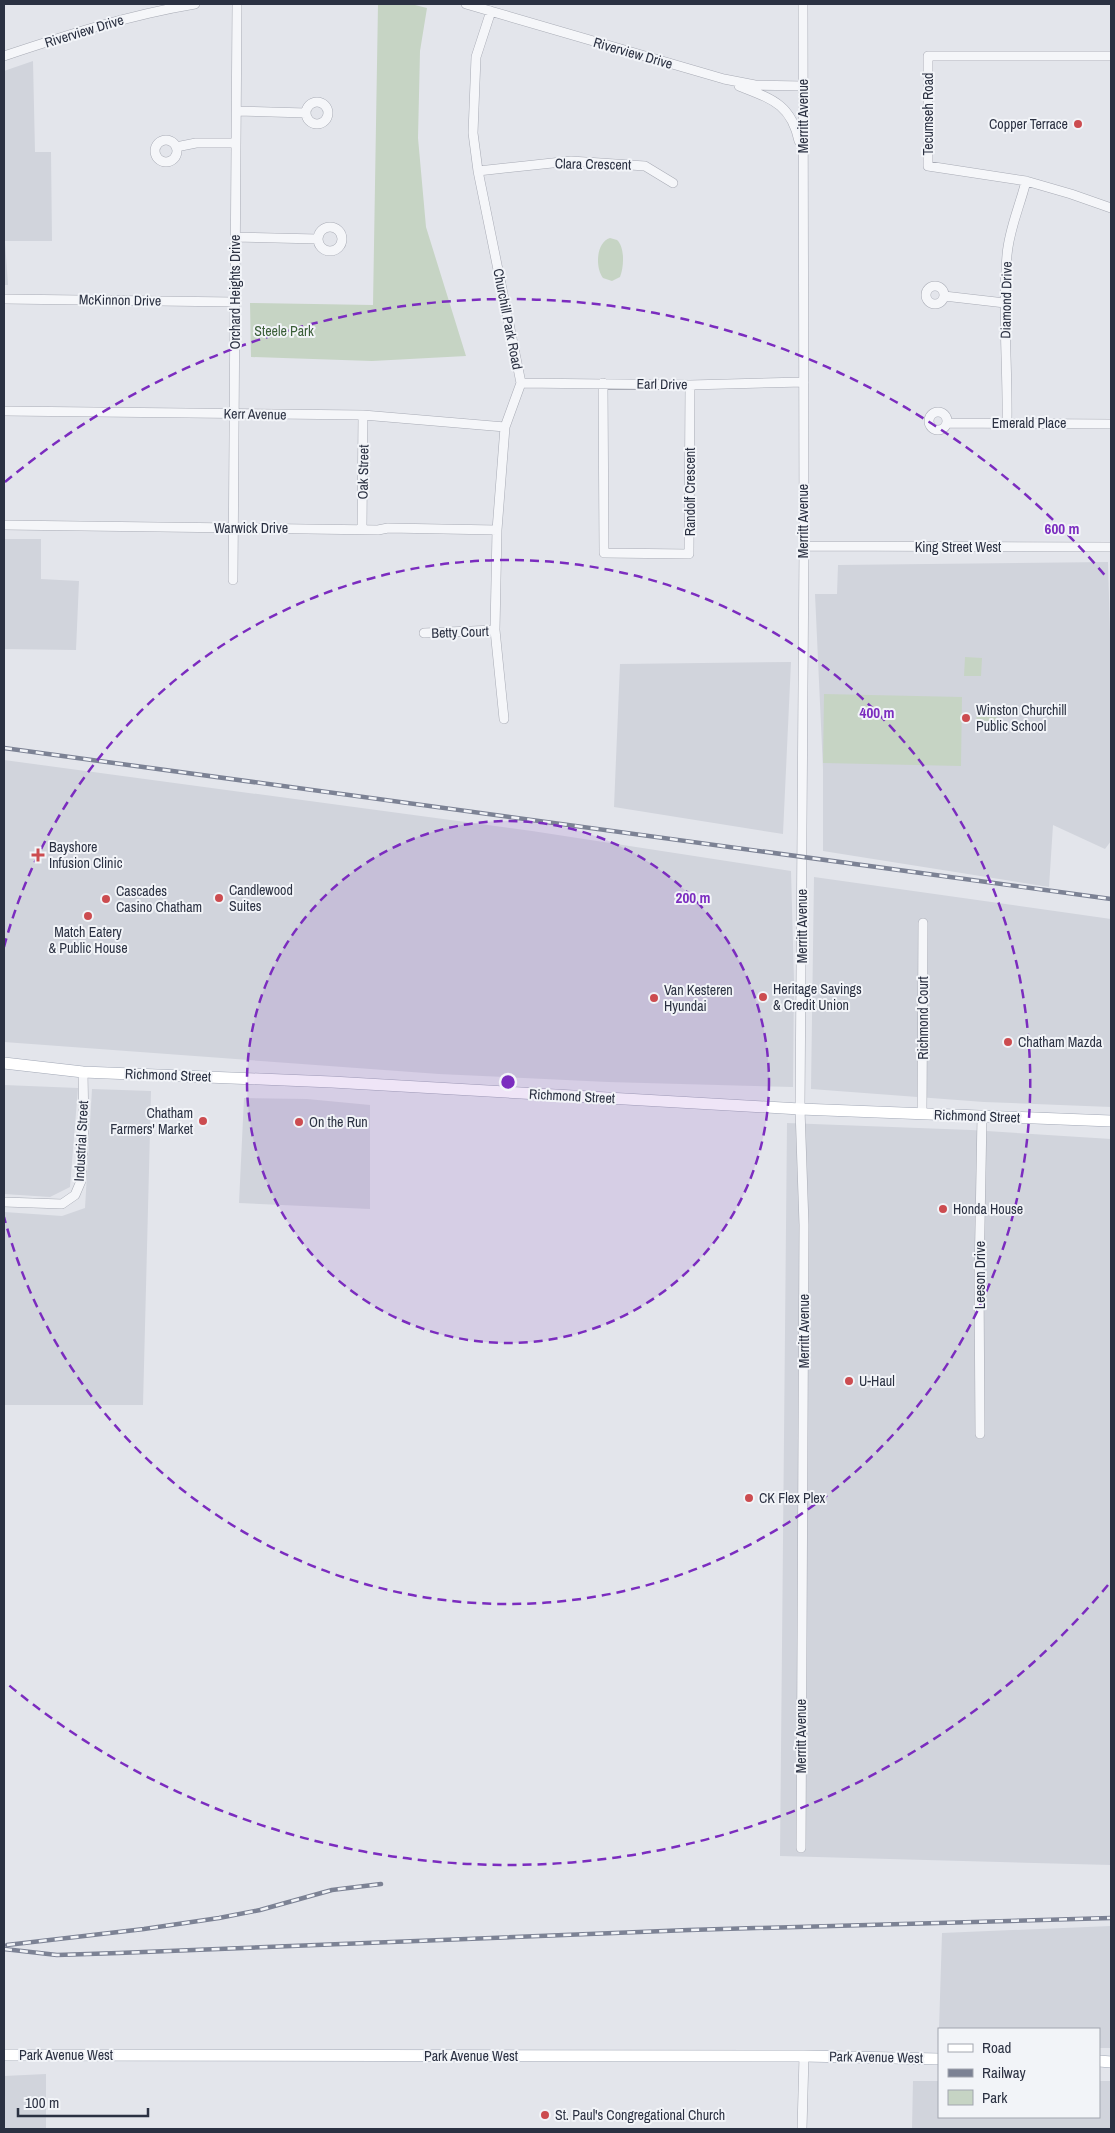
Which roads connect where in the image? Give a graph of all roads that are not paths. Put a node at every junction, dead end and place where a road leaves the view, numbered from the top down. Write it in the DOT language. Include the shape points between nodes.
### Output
graph roads {
  1 [pos="195,4"];
  2 [pos="237,4"];
  3 [pos="466,4"];
  4 [pos="803,4"];
  5 [pos="491,11"];
  6 [pos="4,56"];
  7 [pos="1111,56"];
  8 [pos="724,80"];
  9 [pos="803,86"];
  10 [pos="237,111"];
  11 [pos="306,113"];
  12 [pos="236,143"];
  13 [pos="176,147"];
  14 [pos="803,158"];
  15 [pos="478,171"];
  16 [pos="1026,181"];
  17 [pos="672,184"];
  18 [pos="1111,208"];
  19 [pos="235,237"];
  20 [pos="318,239"];
  21 [pos="944,296"];
  22 [pos="4,299"];
  23 [pos="235,302"];
  24 [pos="1005,303"];
  25 [pos="804,382"];
  26 [pos="521,383"];
  27 [pos="602,383"];
  28 [pos="690,385"];
  29 [pos="4,411"];
  30 [pos="234,414"];
  31 [pos="363,415"];
  32 [pos="1007,422"];
  33 [pos="947,423"];
  34 [pos="1111,424"];
  35 [pos="505,427"];
  36 [pos="4,526"];
  37 [pos="234,528"];
  38 [pos="362,529"];
  39 [pos="497,530"];
  40 [pos="804,546"];
  41 [pos="1111,546"];
  42 [pos="233,580"];
  43 [pos="495,630"];
  44 [pos="424,633"];
  45 [pos="504,719"];
  46 [pos="923,923"];
  47 [pos="4,1062"];
  48 [pos="83,1072"];
  49 [pos="800,1109"];
  50 [pos="922,1114"];
  51 [pos="982,1116"];
  52 [pos="1111,1121"];
  53 [pos="4,1202"];
  54 [pos="980,1434"];
  55 [pos="801,1848"];
  56 [pos="4,2056"];
  57 [pos="804,2056"];
  58 [pos="938,2059"];
  59 [pos="802,2129"];
  1 -- 6 [label="street, Riverview Drive" via="94,26"];
  2 -- 10 [label="street, Orchard Heights Drive"];
  3 -- 5 [label="street, Riverview Drive"];
  4 -- 9 [label="street, Merritt Avenue"];
  5 -- 8 [label="street, Riverview Drive"];
  5 -- 15 [label="street, Churchill Park Road" via="475,69 473,133"];
  7 -- 16 [label="street, Tecumseh Road" via="928,56 928,166"];
  8 -- 9 [label="street, Riverview Drive" via="755,85"];
  8 -- 14 [label="street" via="771,98 784,109 794,124"];
  9 -- 14 [label="street, Merritt Avenue"];
  10 -- 11 [label="street"];
  10 -- 12 [label="street, Orchard Heights Drive"];
  12 -- 13 [label="street" via="196,143"];
  12 -- 19 [label="street, Orchard Heights Drive"];
  14 -- 25 [label="street, Merritt Avenue"];
  15 -- 17 [label="street, Clara Crescent" via="571,161 645,166"];
  15 -- 26 [label="street, Churchill Park Road"];
  16 -- 18 [label="street, Tecumseh Road"];
  16 -- 24 [label="street, Diamond Drive" via="1010,230"];
  19 -- 20 [label="street"];
  19 -- 23 [label="street, Orchard Heights Drive"];
  21 -- 24 [label="street"];
  22 -- 23 [label="street, McKinnon Drive"];
  23 -- 30 [label="street, Orchard Heights Drive"];
  24 -- 32 [label="street, Diamond Drive"];
  25 -- 28 [label="street, Earl Drive"];
  25 -- 40 [label="street, Merritt Avenue"];
  26 -- 27 [label="street, Earl Drive"];
  26 -- 35 [label="street, Churchill Park Road"];
  27 -- 28 [label="street, Earl Drive"];
  27 -- 28 [label="street, Randolf Crescent" via="604,553 689,554"];
  29 -- 30 [label="street, Kerr Avenue"];
  30 -- 31 [label="street, Kerr Avenue"];
  30 -- 37 [label="street, Orchard Heights Drive"];
  31 -- 35 [label="street, Kerr Avenue"];
  31 -- 38 [label="street, Oak Street"];
  32 -- 33 [label="street, Emerald Place"];
  32 -- 34 [label="street, Emerald Place"];
  35 -- 39 [label="street, Churchill Park Road"];
  36 -- 37 [label="street, Warwick Drive"];
  37 -- 38 [label="street, Warwick Drive"];
  37 -- 42 [label="street, Orchard Heights Drive"];
  38 -- 39 [label="street, Warwick Drive"];
  39 -- 43 [label="street, Churchill Park Road"];
  40 -- 41 [label="street, King Street West"];
  40 -- 49 [label="street, Merritt Avenue"];
  43 -- 44 [label="street, Betty Court"];
  43 -- 45 [label="street, Churchill Park Road"];
  46 -- 50 [label="street, Richmond Court"];
  47 -- 48 [label="main road, Richmond Street"];
  48 -- 49 [label="main road, Richmond Street" via="332,1082"];
  48 -- 53 [label="street, Industrial Street" via="82,1182 75,1195 62,1204"];
  49 -- 50 [label="main road, Richmond Street"];
  49 -- 55 [label="street, Merritt Avenue" via="804,1217"];
  50 -- 51 [label="main road, Richmond Street"];
  51 -- 52 [label="main road, Richmond Street"];
  51 -- 54 [label="street, Leeson Drive"];
  56 -- 57 [label="main road, Park Avenue West"];
  57 -- 58 [label="main road, Park Avenue West"];
  57 -- 59 [label="street"];
}
